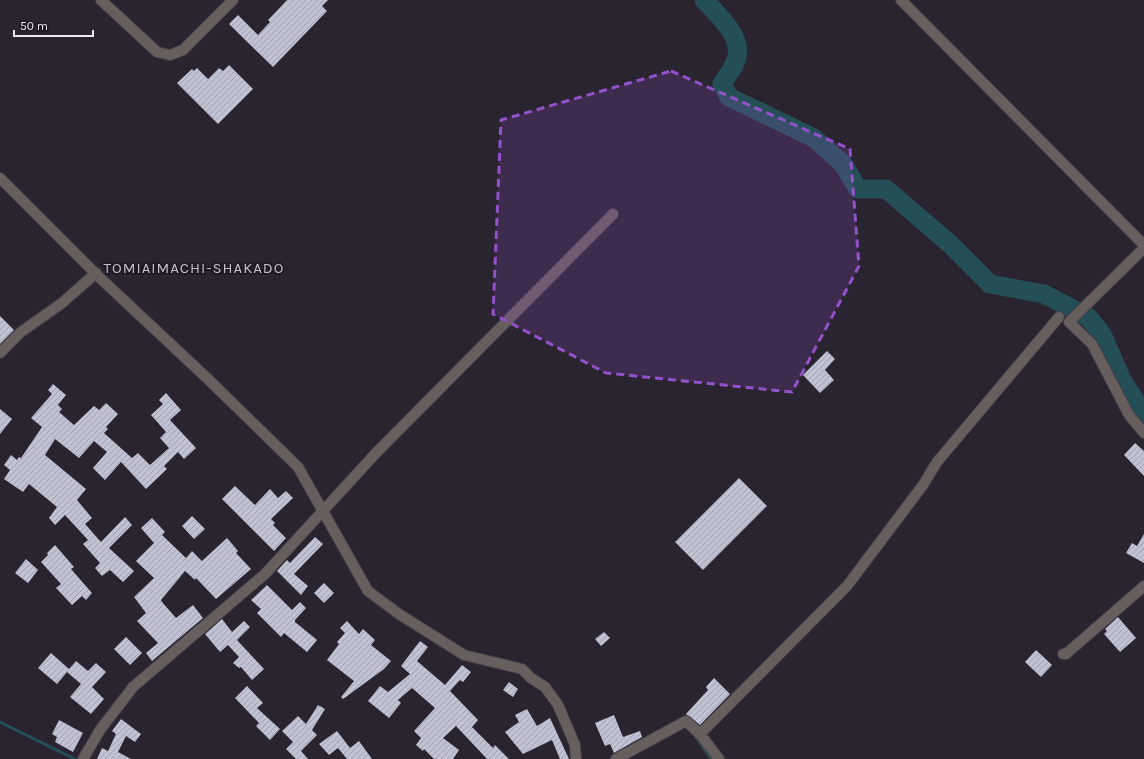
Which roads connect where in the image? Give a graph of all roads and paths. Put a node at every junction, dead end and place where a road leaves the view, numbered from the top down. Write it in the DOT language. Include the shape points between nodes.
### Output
graph roads {
  1 [pos="101,0"];
  2 [pos="232,0"];
  3 [pos="901,0"];
  4 [pos="0,178"];
  5 [pos="613,214"];
  6 [pos="1144,245"];
  7 [pos="1144,248"];
  8 [pos="96,273"];
  9 [pos="1059,317"];
  10 [pos="0,353"];
  11 [pos="1144,434"];
  12 [pos="324,511"];
  13 [pos="1144,586"];
  14 [pos="1063,654"];
  15 [pos="700,734"];
  16 [pos="83,759"];
  17 [pos="576,759"];
  18 [pos="616,759"];
  19 [pos="719,759"];
  1 -- 2 [label="street" via="157,52 170,55 183,50"];
  3 -- 6 [label="street"];
  4 -- 8 [label="street"];
  5 -- 12 [label="street" via="376,453"];
  7 -- 11 [label="street" via="1069,322 1092,344 1129,415"];
  8 -- 10 [label="street" via="21,332"];
  8 -- 12 [label="street" via="298,467"];
  9 -- 15 [label="street" via="937,462 923,485 847,586"];
  12 -- 16 [label="street" via="265,574 133,687 100,730"];
  12 -- 17 [label="street" via="368,590 386,605 440,642 464,655 522,669 545,687 561,712 575,745"];
  13 -- 14 [label="street"];
  15 -- 18 [label="street" via="686,722 653,745"];
  15 -- 19 [label="street"];
}
